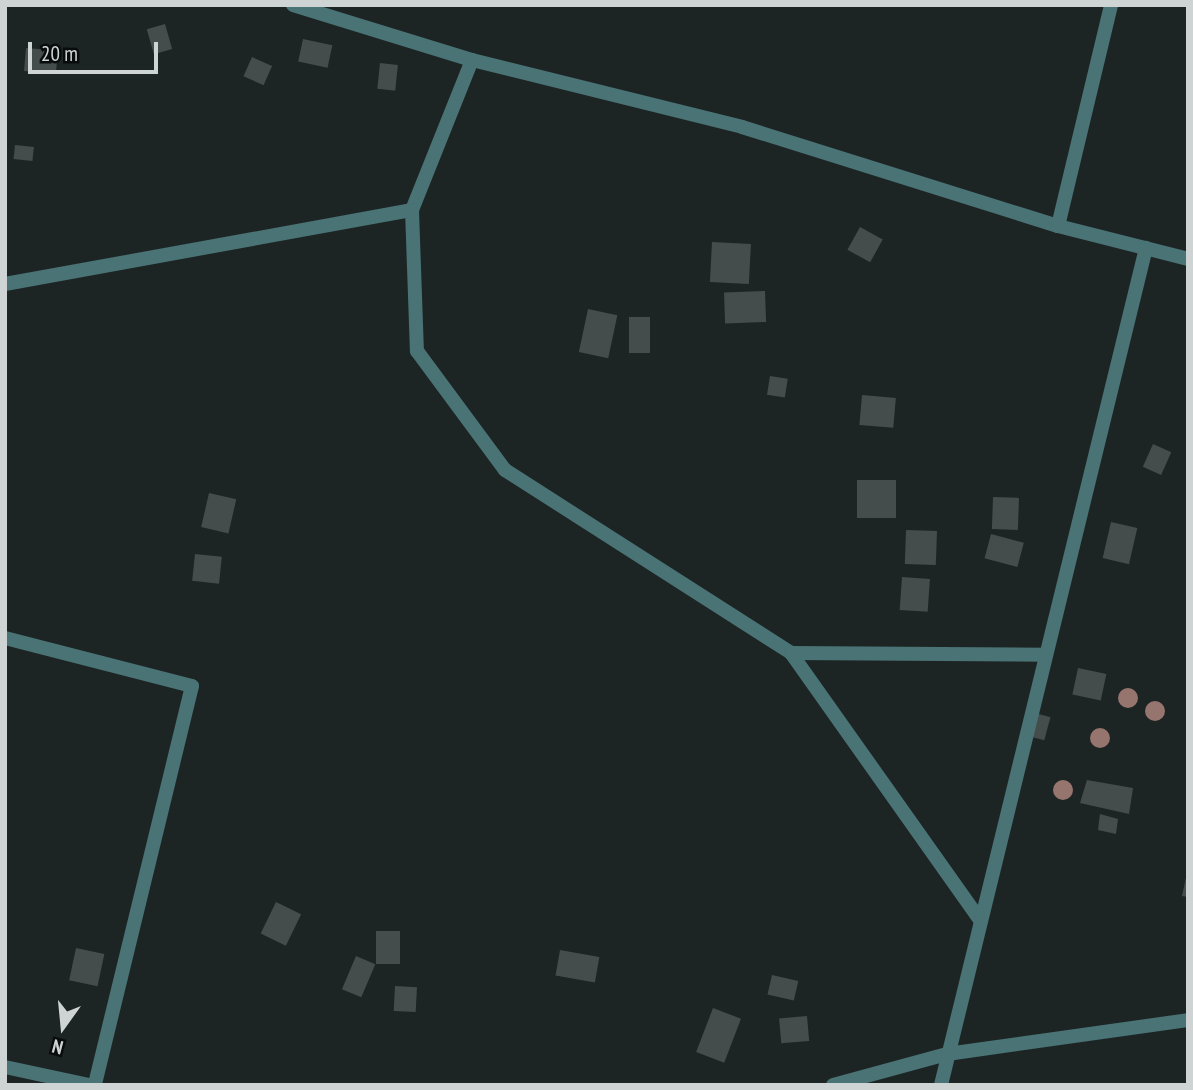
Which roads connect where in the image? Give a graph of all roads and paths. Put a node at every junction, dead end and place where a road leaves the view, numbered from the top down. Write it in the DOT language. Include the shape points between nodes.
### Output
graph roads {
  1 [pos="293,5"];
  2 [pos="1111,5"];
  3 [pos="472,60"];
  4 [pos="412,210"];
  5 [pos="1058,226"];
  6 [pos="1146,248"];
  7 [pos="1188,259"];
  8 [pos="5,284"];
  9 [pos="5,638"];
  10 [pos="791,653"];
  11 [pos="1046,654"];
  12 [pos="980,920"];
  13 [pos="1188,1020"];
  14 [pos="947,1054"];
  15 [pos="5,1067"];
  16 [pos="88,1085"];
  17 [pos="94,1085"];
  18 [pos="833,1085"];
  19 [pos="941,1085"];
  1 -- 3 [label="street"];
  2 -- 5 [label="street"];
  3 -- 4 [label="street"];
  3 -- 5 [label="street" via="742,127"];
  4 -- 8 [label="street"];
  4 -- 10 [label="street" via="417,351 505,470"];
  5 -- 6 [label="street"];
  6 -- 7 [label="street"];
  6 -- 11 [label="street"];
  9 -- 17 [label="street" via="192,686"];
  10 -- 11 [label="street"];
  10 -- 12 [label="street"];
  11 -- 12 [label="street"];
  12 -- 14 [label="street"];
  13 -- 14 [label="street"];
  14 -- 18 [label="street"];
  14 -- 19 [label="street"];
  15 -- 16 [label="street"];
}
